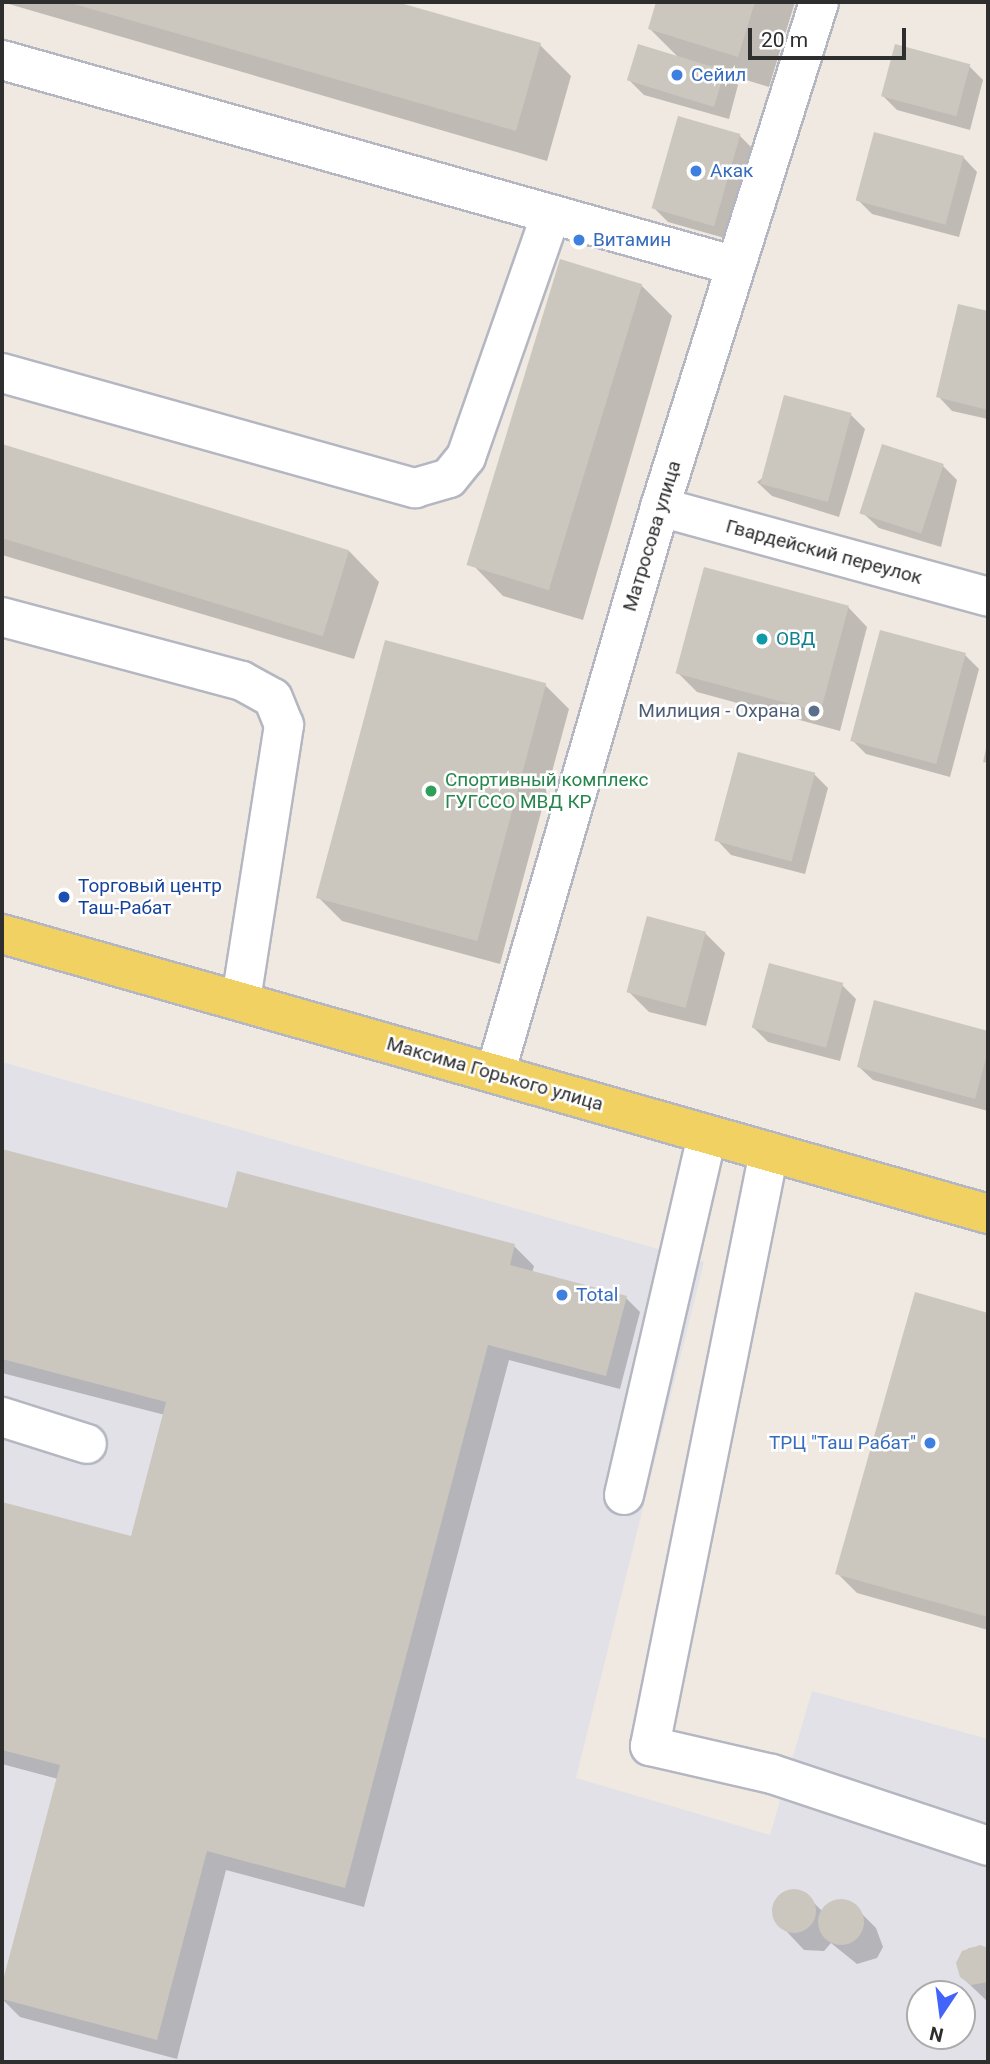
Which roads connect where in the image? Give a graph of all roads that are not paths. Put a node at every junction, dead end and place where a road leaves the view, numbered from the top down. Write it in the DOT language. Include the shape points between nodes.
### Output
graph roads {
  1 [pos="819,2"];
  2 [pos="2,60"];
  3 [pos="551,214"];
  4 [pos="736,266"];
  5 [pos="2,373"];
  6 [pos="660,507"];
  7 [pos="988,597"];
  8 [pos="2,617"];
  9 [pos="2,934"];
  10 [pos="241,1001"];
  11 [pos="495,1074"];
  12 [pos="707,1135"];
  13 [pos="769,1152"];
  14 [pos="988,1214"];
  15 [pos="2,1417"];
  16 [pos="87,1444"];
  17 [pos="624,1495"];
  18 [pos="988,1846"];
  1 -- 4 [label="street, Матросова улица"];
  2 -- 3 [label="street"];
  3 -- 4 [label="street"];
  3 -- 5 [label="street" via="466,457 449,478 415,488"];
  4 -- 6 [label="street, Матросова улица"];
  6 -- 7 [label="street, Гвардейский переулок"];
  6 -- 11 [label="street, Матросова улица"];
  8 -- 10 [label="street" via="242,681 273,698 285,726"];
  9 -- 10 [label="main road, Максима Горького улица"];
  10 -- 11 [label="main road, Максима Горького улица"];
  11 -- 12 [label="main road, Максима Горького улица"];
  12 -- 13 [label="main road, Максима Горького улица"];
  12 -- 17 [label="street"];
  13 -- 14 [label="main road, Максима Горького улица"];
  13 -- 18 [label="street" via="650,1746 772,1774"];
  15 -- 16 [label="street"];
}
